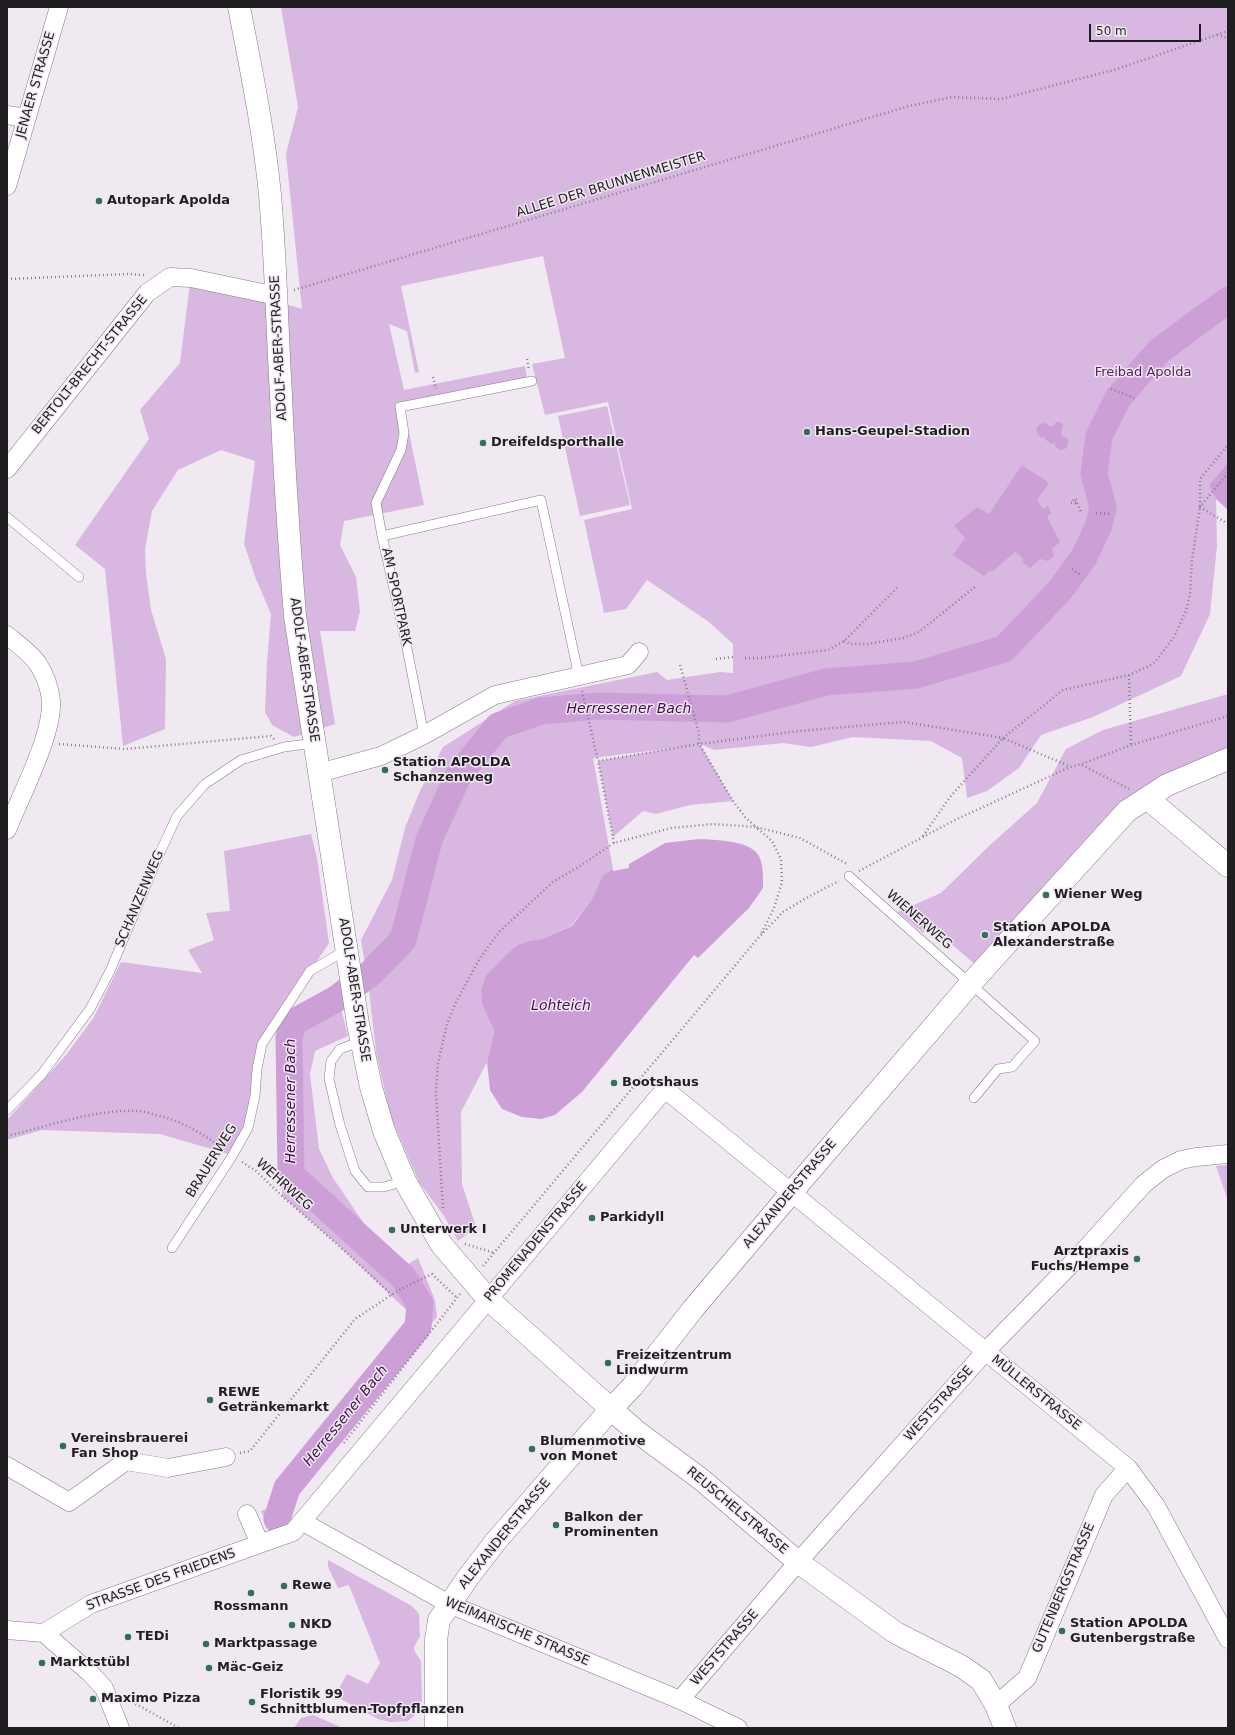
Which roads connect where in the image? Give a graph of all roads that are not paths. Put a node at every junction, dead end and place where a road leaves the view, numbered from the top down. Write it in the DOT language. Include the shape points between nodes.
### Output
graph roads {
  1 [pos="59,7"];
  2 [pos="239,7"];
  3 [pos="7,115"];
  4 [pos="27,118"];
  5 [pos="7,186"];
  6 [pos="277,296"];
  7 [pos="532,381"];
  8 [pos="7,469"];
  9 [pos="7,517"];
  10 [pos="382,536"];
  11 [pos="78,577"];
  12 [pos="7,635"];
  13 [pos="639,652"];
  14 [pos="579,677"];
  15 [pos="424,735"];
  16 [pos="315,743"];
  17 [pos="1228,759"];
  18 [pos="319,772"];
  19 [pos="1147,798"];
  20 [pos="7,829"];
  21 [pos="1228,866"];
  22 [pos="849,876"];
  23 [pos="347,949"];
  24 [pos="972,983"];
  25 [pos="362,1041"];
  26 [pos="974,1098"];
  27 [pos="7,1110"];
  28 [pos="1228,1154"];
  29 [pos="405,1181"];
  30 [pos="791,1193"];
  31 [pos="172,1248"];
  32 [pos="488,1299"];
  33 [pos="985,1352"];
  34 [pos="611,1409"];
  35 [pos="226,1457"];
  36 [pos="7,1466"];
  37 [pos="1128,1468"];
  38 [pos="247,1514"];
  39 [pos="303,1522"];
  40 [pos="260,1544"];
  41 [pos="798,1562"];
  42 [pos="449,1604"];
  43 [pos="7,1630"];
  44 [pos="44,1634"];
  45 [pos="1228,1639"];
  46 [pos="680,1700"];
  47 [pos="996,1705"];
  48 [pos="120,1728"];
  49 [pos="436,1728"];
  50 [pos="738,1728"];
  51 [pos="1005,1728"];
  1 -- 4 [label="street, JENAER STRASSE"];
  2 -- 6 [label="main road, ADOLF-ABER-STRASSE" via="261,124 270,194"];
  3 -- 4 [label="street"];
  4 -- 5 [label="street, JENAER STRASSE"];
  6 -- 8 [label="street, BERTOLT-BRECHT-STRASSE" via="191,278 170,277 147,293"];
  6 -- 16 [label="main road, ADOLF-ABER-STRASSE" via="281,403 295,616"];
  7 -- 10 [label="lane" via="400,407 404,433 402,450 376,503"];
  9 -- 11 [label="lane"];
  10 -- 14 [label="lane, AM SPORTPARK" via="541,500"];
  10 -- 15 [label="lane, AM SPORTPARK"];
  12 -- 20 [label="street" via="37,663 46,680 51,701 50,719 43,743"];
  13 -- 14 [label="street" via="628,665"];
  14 -- 15 [label="street" via="495,695"];
  15 -- 18 [label="street" via="374,759"];
  16 -- 18 [label="main road, ADOLF-ABER-STRASSE"];
  16 -- 27 [label="lane, SCHANZENWEG" via="284,747 241,760 205,784 177,816 110,971 90,1009 42,1074"];
  17 -- 19 [label="main road, ALEXANDERSTRASSE" via="1167,785"];
  18 -- 23 [label="main road, ADOLF-ABER-STRASSE"];
  19 -- 21 [label="main road"];
  19 -- 24 [label="main road, ALEXANDERSTRASSE" via="1126,811"];
  22 -- 24 [label="lane, WIENERWEG"];
  23 -- 25 [label="main road, ADOLF-ABER-STRASSE"];
  23 -- 31 [label="lane, BRAUERWEG" via="310,971 262,1044 248,1128"];
  24 -- 26 [label="lane, WIENERWEG" via="1035,1041 1012,1068 998,1069"];
  24 -- 30 [label="main road, ALEXANDERSTRASSE"];
  25 -- 29 [label="main road, ADOLF-ABER-STRASSE" via="370,1087 384,1131"];
  25 -- 29 [label="lane" via="340,1049 331,1061 329,1079 340,1125 355,1171 368,1187 384,1187"];
  28 -- 33 [label="street, WESTSTRASSE" via="1180,1160 1144,1184 1079,1256"];
  29 -- 32 [label="main road, ADOLF-ABER-STRASSE" via="441,1244"];
  30 -- 32 [label="street, PROMENADENSTRASSE" via="665,1089"];
  30 -- 33 [label="street, MÜLLERSTRASSE"];
  30 -- 34 [label="main road, ALEXANDERSTRASSE" via="693,1309 632,1387"];
  32 -- 34 [label="main road, REUSCHELSTRASSE"];
  32 -- 39 [label="street, PROMENADENSTRASSE"];
  33 -- 37 [label="street, MÜLLERSTRASSE"];
  33 -- 41 [label="street, WESTSTRASSE"];
  34 -- 41 [label="main road, REUSCHELSTRASSE" via="702,1480"];
  34 -- 42 [label="main road, ALEXANDERSTRASSE" via="496,1541"];
  35 -- 36 [label="street" via="168,1468 126,1461 69,1502"];
  37 -- 45 [label="street, MÜLLERSTRASSE" via="1156,1506"];
  37 -- 47 [label="street, GUTENBERGSTRASSE" via="1104,1495 1027,1678"];
  38 -- 40 [label="street"];
  39 -- 40 [label="street, STRASSE DES FRIEDENS" via="293,1532"];
  39 -- 42 [label="street, WEIMARISCHE STRASSE"];
  40 -- 44 [label="street, STRASSE DES FRIEDENS" via="91,1604"];
  41 -- 46 [label="street, WESTSTRASSE"];
  41 -- 47 [label="main road, REUSCHELSTRASSE" via="896,1633 961,1666 981,1680"];
  42 -- 46 [label="street, WEIMARISCHE STRASSE"];
  42 -- 49 [label="main road, ALEXANDERSTRASSE" via="439,1620 436,1631"];
  43 -- 44 [label="street"];
  44 -- 48 [label="street" via="104,1688"];
  46 -- 50 [label="street, WEIMARISCHE STRASSE"];
  47 -- 51 [label="main road, REUSCHELSTRASSE"];
}
